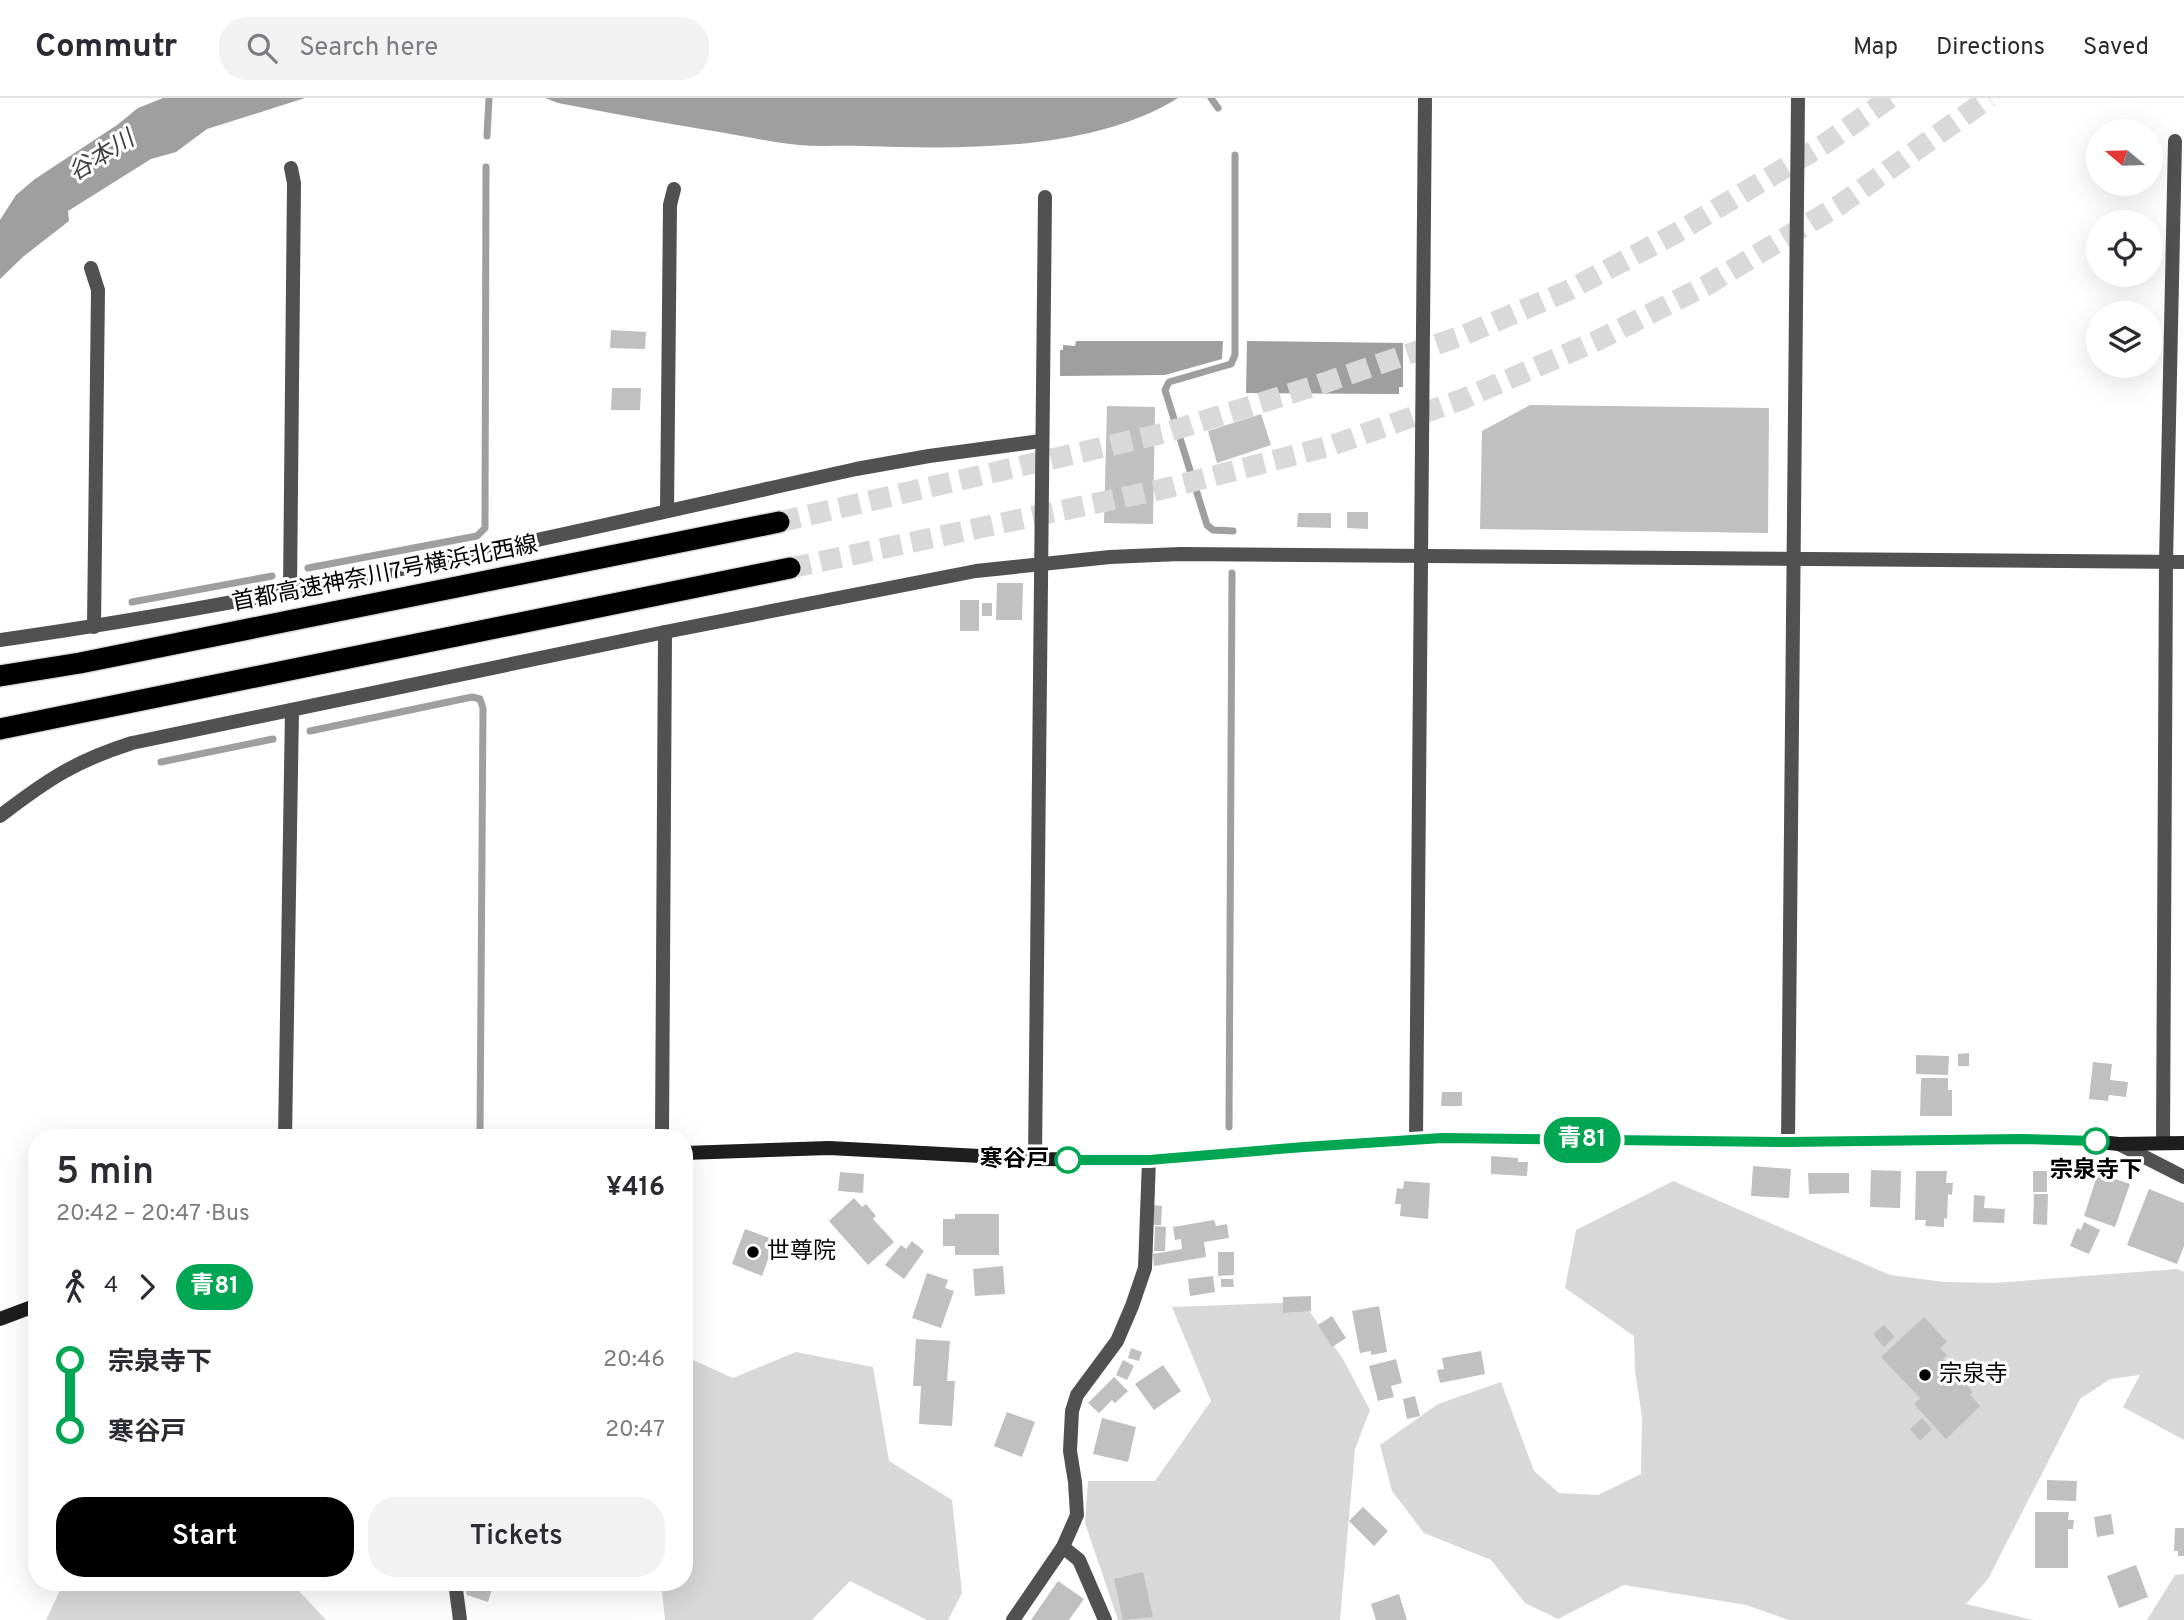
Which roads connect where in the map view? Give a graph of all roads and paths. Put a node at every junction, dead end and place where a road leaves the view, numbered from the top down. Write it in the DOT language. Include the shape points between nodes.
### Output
graph roads {
  1 [pos="1425,98"];
  2 [pos="1798,98"];
  3 [pos="2175,141"];
  4 [pos="291,168"];
  5 [pos="674,189"];
  6 [pos="1045,197"];
  7 [pos="91,268"];
  8 [pos="1041,441"];
  9 [pos="667,511"];
  10 [pos="779,522"];
  11 [pos="1420,554"];
  12 [pos="1794,558"];
  13 [pos="2166,562"];
  14 [pos="2184,562"];
  15 [pos="1040,564"];
  16 [pos="790,568"];
  17 [pos="290,591"];
  18 [pos="94,627"];
  19 [pos="665,632"];
  20 [pos="0,640"];
  21 [pos="0,676"];
  22 [pos="91,710"];
  23 [pos="292,710"];
  24 [pos="0,719"];
  25 [pos="0,729"];
  26 [pos="0,816"];
  27 [pos="285,1129"];
  28 [pos="662,1129"];
  29 [pos="1416,1139"];
  30 [pos="1788,1142"];
  31 [pos="2163,1143"];
  32 [pos="2184,1143"];
  33 [pos="2119,1144"];
  34 [pos="693,1153"];
  35 [pos="1035,1159"];
  36 [pos="1149,1160"];
  37 [pos="2184,1177"];
  38 [pos="28,1308"];
  39 [pos="0,1319"];
  40 [pos="1063,1548"];
  41 [pos="456,1591"];
  42 [pos="460,1620"];
  43 [pos="1013,1620"];
  44 [pos="1105,1620"];
  1 -- 11 [label="street"];
  2 -- 12 [label="street"];
  3 -- 13 [label="street"];
  4 -- 17 [label="street"];
  5 -- 9 [label="street" via="670,205"];
  6 -- 8 [label="street"];
  7 -- 18 [label="street" via="98,290"];
  8 -- 9 [label="street" via="856,469"];
  8 -- 15 [label="street"];
  9 -- 17 [label="street"];
  10 -- 21 [label="highway, 首都高速神奈川7号横浜北西線"];
  11 -- 12 [label="street"];
  11 -- 15 [label="street" via="1180,554"];
  11 -- 29 [label="street"];
  12 -- 13 [label="street"];
  12 -- 30 [label="street"];
  13 -- 14 [label="street"];
  13 -- 31 [label="street"];
  15 -- 19 [label="street" via="964,573"];
  15 -- 35 [label="street"];
  16 -- 22 [label="highway"];
  17 -- 18 [label="street"];
  18 -- 20 [label="street"];
  19 -- 23 [label="street"];
  19 -- 28 [label="street"];
  22 -- 24 [label="highway"];
  22 -- 25 [label="highway"];
  23 -- 26 [label="street" via="102,752 45,781"];
  23 -- 27 [label="street"];
  29 -- 30 [label="street"];
  29 -- 36 [label="street"];
  30 -- 33 [label="street" via="2022,1139"];
  31 -- 32 [label="street"];
  31 -- 33 [label="street"];
  33 -- 37 [label="street"];
  34 -- 35 [label="street" via="829,1148"];
  35 -- 36 [label="street"];
  36 -- 40 [label="street" via="1145,1268 1117,1341 1077,1395 1072,1411 1070,1451 1077,1515"];
  38 -- 39 [label="street"];
  40 -- 43 [label="street"];
  40 -- 44 [label="street" via="1079,1560"];
  41 -- 42 [label="street"];
}
